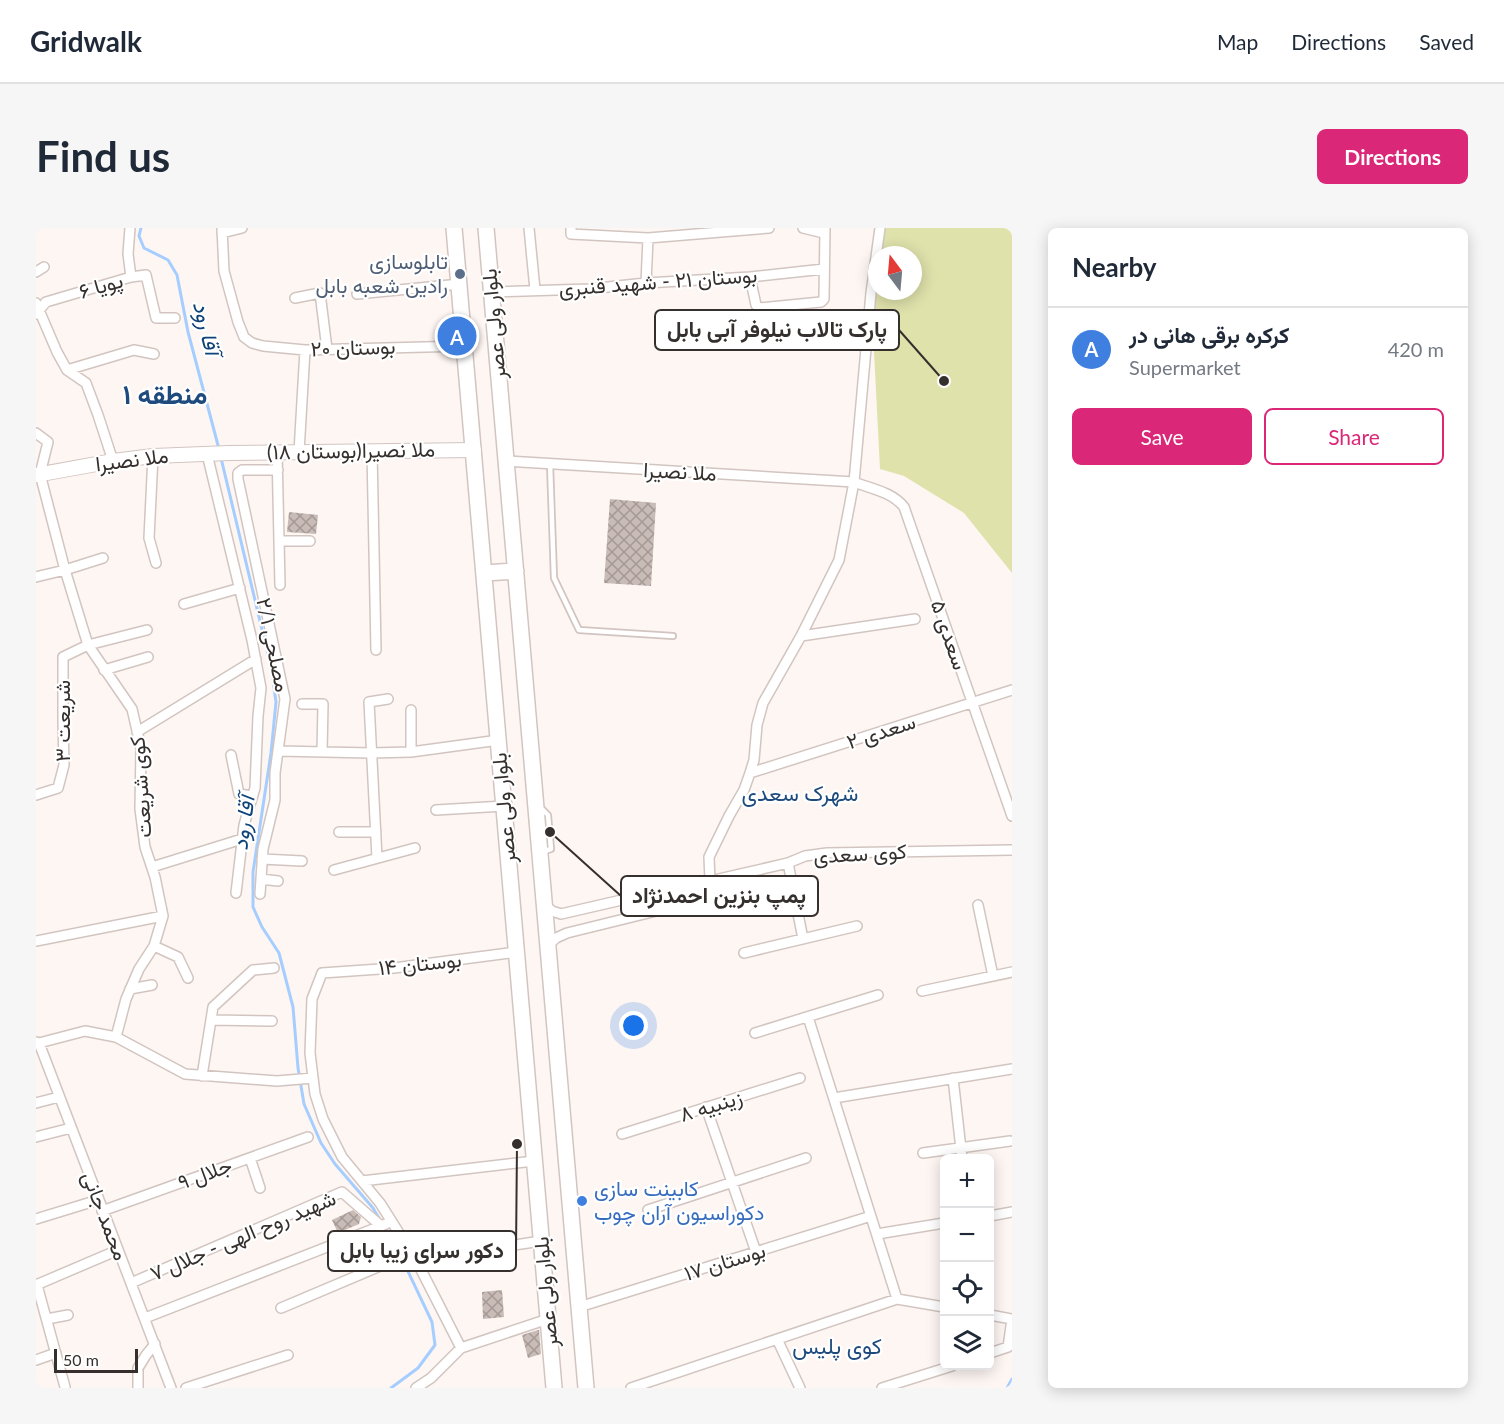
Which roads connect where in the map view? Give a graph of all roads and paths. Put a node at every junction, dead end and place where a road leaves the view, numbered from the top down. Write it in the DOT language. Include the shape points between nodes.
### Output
graph roads {
  1 [pos="130,228"];
  2 [pos="242,228"];
  3 [pos="454,228"];
  4 [pos="486,228"];
  5 [pos="529,228"];
  6 [pos="571,228"];
  7 [pos="769,228"];
  8 [pos="803,228"];
  9 [pos="880,228"];
  10 [pos="222,230"];
  11 [pos="825,230"];
  12 [pos="696,231"];
  13 [pos="648,238"];
  14 [pos="824,269"];
  15 [pos="131,277"];
  16 [pos="750,277"];
  17 [pos="646,283"];
  18 [pos="460,284"];
  19 [pos="535,290"];
  20 [pos="492,292"];
  21 [pos="357,294"];
  22 [pos="295,298"];
  23 [pos="37,310"];
  24 [pos="175,318"];
  25 [pos="465,346"];
  26 [pos="327,349"];
  27 [pos="305,350"];
  28 [pos="154,354"];
  29 [pos="67,370"];
  30 [pos="36,433"];
  31 [pos="474,450"];
  32 [pos="372,451"];
  33 [pos="277,452"];
  34 [pos="299,452"];
  35 [pos="217,453"];
  36 [pos="153,456"];
  37 [pos="113,461"];
  38 [pos="506,461"];
  39 [pos="550,464"];
  40 [pos="278,470"];
  41 [pos="38,474"];
  42 [pos="855,482"];
  43 [pos="279,541"];
  44 [pos="310,541"];
  45 [pos="103,558"];
  46 [pos="156,563"];
  47 [pos="65,570"];
  48 [pos="516,571"];
  49 [pos="484,573"];
  50 [pos="36,577"];
  51 [pos="280,585"];
  52 [pos="240,588"];
  53 [pos="184,604"];
  54 [pos="915,619"];
  55 [pos="147,630"];
  56 [pos="673,636"];
  57 [pos="801,636"];
  58 [pos="88,645"];
  59 [pos="376,650"];
  60 [pos="148,657"];
  61 [pos="256,659"];
  62 [pos="104,670"];
  63 [pos="1012,690"];
  64 [pos="388,699"];
  65 [pos="972,703"];
  66 [pos="302,704"];
  67 [pos="411,710"];
  68 [pos="137,732"];
  69 [pos="499,740"];
  70 [pos="279,751"];
  71 [pos="322,752"];
  72 [pos="411,752"];
  73 [pos="371,753"];
  74 [pos="231,755"];
  75 [pos="750,773"];
  76 [pos="36,795"];
  77 [pos="252,796"];
  78 [pos="504,806"];
  79 [pos="436,810"];
  80 [pos="1012,816"];
  81 [pos="339,832"];
  82 [pos="376,832"];
  83 [pos="242,839"];
  84 [pos="415,848"];
  85 [pos="1012,849"];
  86 [pos="377,858"];
  87 [pos="262,859"];
  88 [pos="302,861"];
  89 [pos="788,863"];
  90 [pos="152,867"];
  91 [pos="334,870"];
  92 [pos="261,879"];
  93 [pos="278,881"];
  94 [pos="710,881"];
  95 [pos="236,893"];
  96 [pos="260,894"];
  97 [pos="544,904"];
  98 [pos="978,905"];
  99 [pos="163,915"];
  100 [pos="857,926"];
  101 [pos="803,939"];
  102 [pos="36,941"];
  103 [pos="548,945"];
  104 [pos="154,946"];
  105 [pos="517,952"];
  106 [pos="744,953"];
  107 [pos="274,968"];
  108 [pos="1012,972"];
  109 [pos="993,976"];
  110 [pos="188,978"];
  111 [pos="152,985"];
  112 [pos="130,989"];
  113 [pos="922,991"];
  114 [pos="878,996"];
  115 [pos="808,1017"];
  116 [pos="211,1020"];
  117 [pos="272,1021"];
  118 [pos="755,1034"];
  119 [pos="116,1037"];
  120 [pos="37,1043"];
  121 [pos="1012,1069"];
  122 [pos="202,1076"];
  123 [pos="313,1078"];
  124 [pos="800,1078"];
  125 [pos="953,1078"];
  126 [pos="59,1097"];
  127 [pos="834,1098"];
  128 [pos="36,1103"];
  129 [pos="706,1107"];
  130 [pos="71,1128"];
  131 [pos="622,1134"];
  132 [pos="36,1137"];
  133 [pos="308,1137"];
  134 [pos="1010,1141"];
  135 [pos="960,1147"];
  136 [pos="923,1153"];
  137 [pos="961,1154"];
  138 [pos="250,1158"];
  139 [pos="806,1158"];
  140 [pos="534,1161"];
  141 [pos="362,1181"];
  142 [pos="733,1183"];
  143 [pos="260,1188"];
  144 [pos="98,1200"];
  145 [pos="648,1210"];
  146 [pos="102,1211"];
  147 [pos="1012,1212"];
  148 [pos="994,1215"];
  149 [pos="871,1216"];
  150 [pos="36,1219"];
  151 [pos="392,1221"];
  152 [pos="940,1224"];
  153 [pos="381,1226"];
  154 [pos="371,1230"];
  155 [pos="877,1234"];
  156 [pos="541,1240"];
  157 [pos="118,1250"];
  158 [pos="756,1252"];
  159 [pos="416,1260"];
  160 [pos="131,1283"];
  161 [pos="37,1285"];
  162 [pos="897,1299"];
  163 [pos="940,1306"];
  164 [pos="579,1307"];
  165 [pos="281,1308"];
  166 [pos="68,1315"];
  167 [pos="994,1316"];
  168 [pos="145,1318"];
  169 [pos="47,1319"];
  170 [pos="548,1319"];
  171 [pos="777,1339"];
  172 [pos="155,1344"];
  173 [pos="461,1348"];
  174 [pos="994,1352"];
  175 [pos="56,1353"];
  176 [pos="288,1355"];
  177 [pos="36,1360"];
  178 [pos="940,1369"];
  179 [pos="64,1387"];
  180 [pos="552,1387"];
  181 [pos="138,1388"];
  182 [pos="171,1388"];
  183 [pos="186,1388"];
  184 [pos="416,1388"];
  185 [pos="586,1388"];
  186 [pos="631,1388"];
  187 [pos="800,1388"];
  188 [pos="882,1388"];
  1 -- 15 [label="street"];
  2 -- 10 [label="street"];
  3 -- 18 [label="main road, بلوار ولی عصر"];
  4 -- 20 [label="main road, بلوار ولی عصر"];
  5 -- 19 [label="street"];
  6 -- 13 [label="street" via="571,234"];
  7 -- 12 [label="street"];
  8 -- 11 [label="street"];
  9 -- 42 [label="street"];
  10 -- 27 [label="street, بوستان ۲۰" via="224,271 244,337 263,346"];
  11 -- 14 [label="street"];
  12 -- 13 [label="street"];
  13 -- 17 [label="street"];
  14 -- 16 [label="street, بوستان ۲۱ - شهید قنبری"];
  14 -- 16 [label="street" via="824,299 814,303 760,308"];
  15 -- 23 [label="street, پویا ۶" via="46,302"];
  15 -- 24 [label="street, پویا ۶" via="146,275 156,318"];
  16 -- 17 [label="street, بوستان ۲۱ - شهید قنبری"];
  17 -- 19 [label="street, بوستان ۲۱ - شهید قنبری"];
  18 -- 21 [label="street"];
  18 -- 25 [label="main road, بلوار ولی عصر"];
  19 -- 20 [label="street, بوستان ۲۱ - شهید قنبری"];
  20 -- 38 [label="main road, بلوار ولی عصر"];
  22 -- 26 [label="street" via="320,293"];
  23 -- 29 [label="street"];
  25 -- 26 [label="street, بوستان ۲۰"];
  25 -- 31 [label="main road, بلوار ولی عصر"];
  26 -- 27 [label="street, بوستان ۲۰"];
  27 -- 34 [label="street"];
  28 -- 29 [label="street" via="134,350"];
  29 -- 37 [label="street" via="86,383"];
  30 -- 41 [label="street" via="48,442"];
  31 -- 32 [label="street, ملا نصیرا(بوستان ۱۸)"];
  31 -- 49 [label="main road, بلوار ولی عصر"];
  32 -- 34 [label="street, ملا نصیرا(بوستان ۱۸)"];
  32 -- 59 [label="street"];
  33 -- 34 [label="street, ملا نصیرا(بوستان ۱۸)"];
  33 -- 35 [label="street, ملا نصیرا(بوستان ۱۸)"];
  33 -- 40 [label="street"];
  35 -- 36 [label="street, ملا نصیرا"];
  35 -- 52 [label="street"];
  36 -- 37 [label="street, ملا نصیرا"];
  36 -- 46 [label="street" via="149,538"];
  37 -- 41 [label="street, ملا نصیرا"];
  38 -- 39 [label="street, ملا نصیرا"];
  38 -- 48 [label="main road, بلوار ولی عصر"];
  39 -- 42 [label="street, ملا نصیرا"];
  39 -- 56 [label="lane" via="554,578 579,630"];
  40 -- 43 [label="street"];
  40 -- 70 [label="street, مصلحی ۲/۱" via="242,470 238,479 285,699"];
  41 -- 47 [label="street, کوی شریعت"];
  42 -- 57 [label="street" via="839,560"];
  42 -- 65 [label="street, سعدی ۵" via="891,496 904,507"];
  43 -- 44 [label="street"];
  43 -- 51 [label="street"];
  45 -- 47 [label="street"];
  47 -- 50 [label="street"];
  47 -- 58 [label="street, کوی شریعت"];
  48 -- 49 [label="main road"];
  48 -- 97 [label="main road, بلوار ولی عصر"];
  49 -- 69 [label="main road, بلوار ولی عصر"];
  52 -- 53 [label="street"];
  52 -- 61 [label="street"];
  54 -- 57 [label="street"];
  55 -- 58 [label="street"];
  57 -- 75 [label="street" via="763,703"];
  58 -- 62 [label="street, کوی شریعت"];
  58 -- 76 [label="street, شریعت ۳" via="63,657 64,765 58,788"];
  60 -- 62 [label="street"];
  61 -- 68 [label="street"];
  61 -- 77 [label="street" via="261,688"];
  62 -- 68 [label="street, کوی شریعت" via="132,710"];
  63 -- 65 [label="street, سعدی ۲"];
  64 -- 73 [label="street" via="369,702"];
  65 -- 75 [label="street, سعدی ۲"];
  65 -- 80 [label="street, سعدی ۵"];
  66 -- 71 [label="street" via="323,704"];
  67 -- 72 [label="street"];
  68 -- 90 [label="street, کوی شریعت" via="141,748 140,809"];
  69 -- 72 [label="street"];
  69 -- 78 [label="main road, بلوار ولی عصر"];
  70 -- 71 [label="street"];
  70 -- 87 [label="street, مصلحی ۲/۱" via="275,800"];
  71 -- 73 [label="street"];
  72 -- 73 [label="street"];
  73 -- 82 [label="street"];
  74 -- 77 [label="street" via="239,794"];
  75 -- 94 [label="street" via="709,857"];
  77 -- 83 [label="street"];
  78 -- 79 [label="street"];
  78 -- 105 [label="main road, بلوار ولی عصر"];
  81 -- 82 [label="street"];
  82 -- 86 [label="street"];
  83 -- 90 [label="street"];
  83 -- 95 [label="street"];
  84 -- 86 [label="street"];
  85 -- 89 [label="street, کوی سعدی" via="827,852"];
  86 -- 91 [label="street"];
  87 -- 88 [label="street"];
  87 -- 92 [label="street, مصلحی ۲/۱"];
  89 -- 94 [label="street, کوی سعدی"];
  89 -- 101 [label="street"];
  90 -- 99 [label="street, کوی شریعت"];
  92 -- 93 [label="street"];
  92 -- 96 [label="street, مصلحی ۲/۱"];
  94 -- 97 [label="street, کوی سعدی" via="561,914"];
  94 -- 103 [label="street" via="702,896 693,902 567,933"];
  97 -- 103 [label="main road, بلوار ولی عصر"];
  98 -- 109 [label="street"];
  99 -- 102 [label="street"];
  99 -- 104 [label="street, کوی شریعت"];
  100 -- 101 [label="street"];
  101 -- 106 [label="street"];
  103 -- 164 [label="main road, بلوار ولی عصر"];
  104 -- 110 [label="street" via="178,957"];
  104 -- 112 [label="street, کوی شریعت"];
  105 -- 123 [label="street, بوستان ۱۴" via="322,973 312,999"];
  105 -- 140 [label="main road, بلوار ولی عصر"];
  107 -- 116 [label="street" via="253,970 213,1007"];
  108 -- 109 [label="street"];
  109 -- 113 [label="street"];
  111 -- 112 [label="street"];
  112 -- 119 [label="street, کوی شریعت"];
  114 -- 115 [label="street"];
  115 -- 118 [label="street"];
  115 -- 127 [label="street"];
  116 -- 117 [label="street"];
  116 -- 122 [label="street"];
  119 -- 120 [label="street" via="85,1031"];
  119 -- 122 [label="street" via="185,1074"];
  120 -- 126 [label="street, محمد جانی"];
  121 -- 125 [label="street"];
  122 -- 123 [label="street" via="277,1081"];
  123 -- 141 [label="street" via="323,1119 342,1157"];
  124 -- 129 [label="street, زینبیه ۸"];
  125 -- 127 [label="street"];
  125 -- 135 [label="street"];
  126 -- 128 [label="street"];
  126 -- 130 [label="street, محمد جانی"];
  127 -- 149 [label="street"];
  129 -- 131 [label="street, زینبیه ۸"];
  129 -- 142 [label="street"];
  130 -- 132 [label="street"];
  130 -- 144 [label="street, محمد جانی"];
  133 -- 138 [label="street, جلال ۹"];
  134 -- 135 [label="street"];
  135 -- 136 [label="street"];
  135 -- 137 [label="street"];
  138 -- 143 [label="street"];
  138 -- 146 [label="street, جلال ۹"];
  139 -- 142 [label="street"];
  140 -- 141 [label="street"];
  140 -- 156 [label="main road, بلوار ولی عصر"];
  141 -- 151 [label="street"];
  142 -- 145 [label="street"];
  142 -- 158 [label="street"];
  144 -- 146 [label="street, محمد جانی"];
  144 -- 150 [label="street"];
  146 -- 157 [label="street, محمد جانی"];
  147 -- 148 [label="street"];
  149 -- 155 [label="street"];
  149 -- 158 [label="street, بوستان ۱۷"];
  151 -- 153 [label="street"];
  151 -- 159 [label="street"];
  152 -- 155 [label="street"];
  153 -- 154 [label="street"];
  153 -- 160 [label="street, شهید روح الهی - جلال ۷" via="342,1192"];
  154 -- 165 [label="street" via="386,1264"];
  154 -- 168 [label="street"];
  155 -- 162 [label="street"];
  156 -- 159 [label="street"];
  156 -- 170 [label="main road, بلوار ولی عصر"];
  157 -- 160 [label="street, محمد جانی"];
  157 -- 161 [label="street"];
  158 -- 164 [label="street, بوستان ۱۷"];
  159 -- 173 [label="street"];
  160 -- 168 [label="street, محمد جانی"];
  161 -- 169 [label="street"];
  162 -- 163 [label="street"];
  162 -- 171 [label="street"];
  164 -- 185 [label="main road, بلوار ولی عصر"];
  166 -- 169 [label="street"];
  167 -- 174 [label="street" via="1012,1319 1008,1347"];
  168 -- 172 [label="street, محمد جانی"];
  169 -- 175 [label="street"];
  170 -- 173 [label="street"];
  170 -- 180 [label="main road, بلوار ولی عصر"];
  171 -- 186 [label="street"];
  171 -- 187 [label="street"];
  172 -- 181 [label="street" via="138,1368"];
  172 -- 182 [label="street, محمد جانی"];
  173 -- 184 [label="street"];
  175 -- 177 [label="street"];
  175 -- 179 [label="street"];
  176 -- 183 [label="street"];
  178 -- 188 [label="street"];
}
